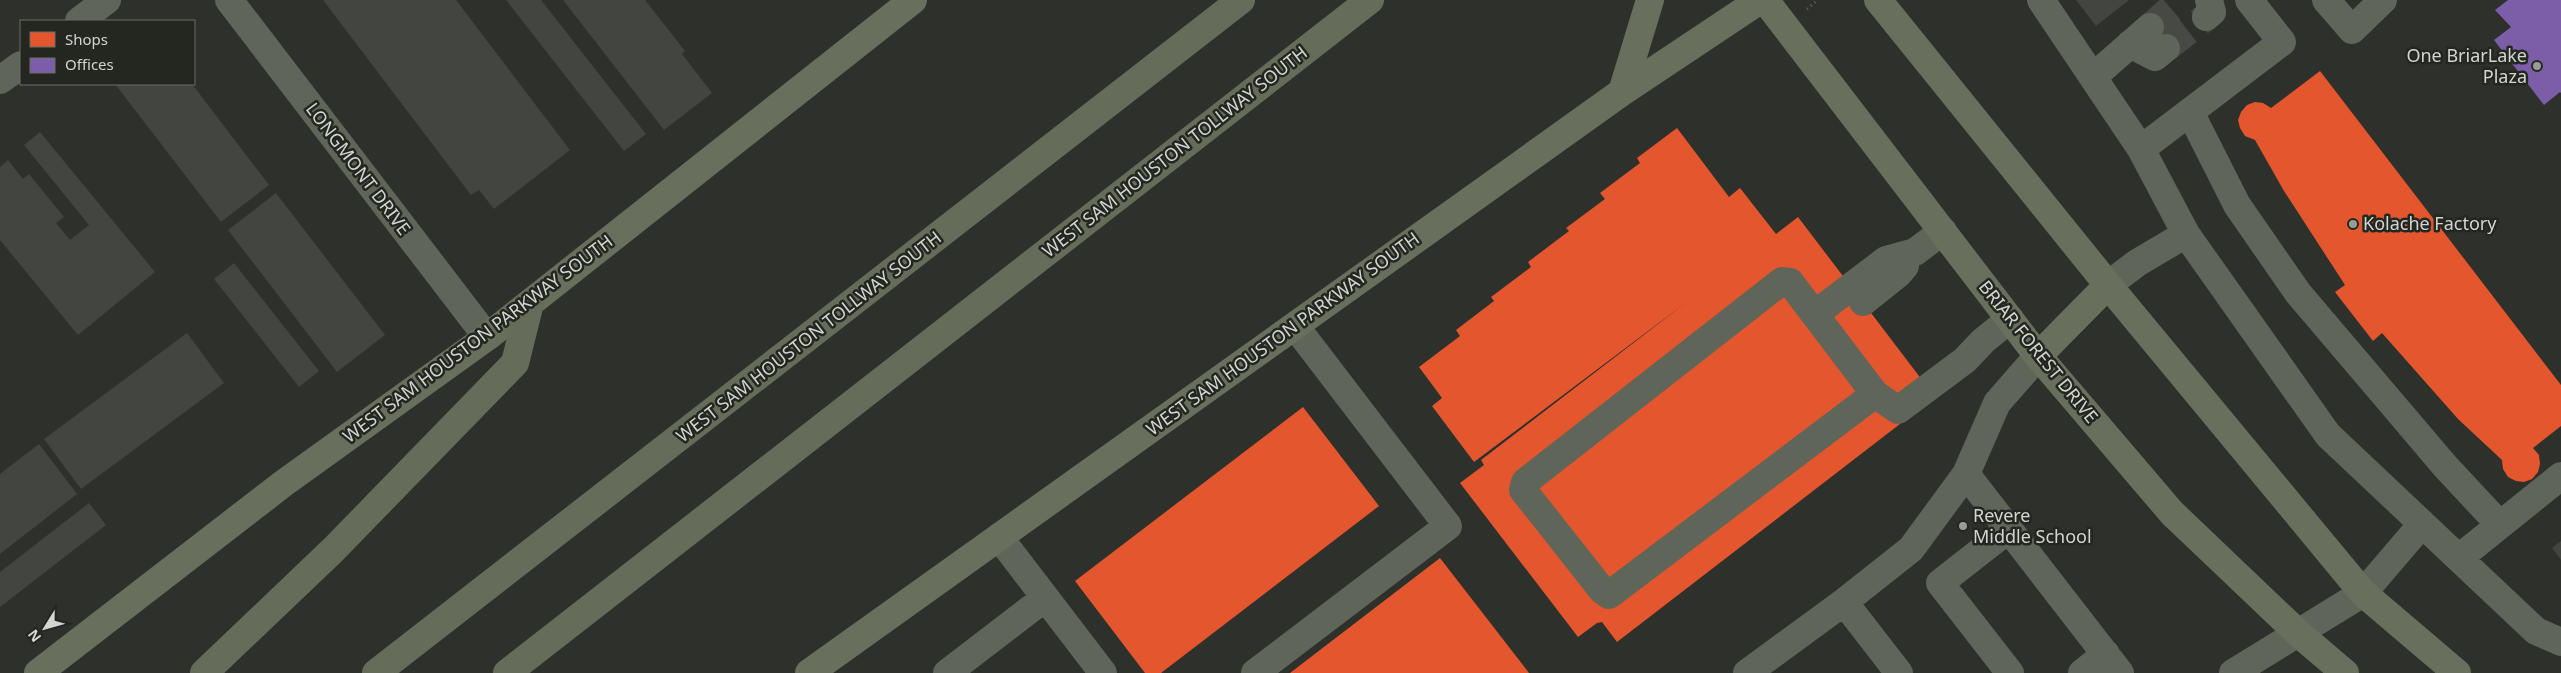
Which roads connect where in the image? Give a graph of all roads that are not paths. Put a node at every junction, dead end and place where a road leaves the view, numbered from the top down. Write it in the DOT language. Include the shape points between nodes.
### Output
graph roads {
  1 [pos="107,0"];
  2 [pos="229,0"];
  3 [pos="913,0"];
  4 [pos="1241,0"];
  5 [pos="1370,0"];
  6 [pos="1650,0"];
  7 [pos="1760,0"];
  8 [pos="1765,0"];
  9 [pos="1878,0"];
  10 [pos="2041,0"];
  11 [pos="2249,0"];
  12 [pos="2326,0"];
  13 [pos="2383,0"];
  14 [pos="80,20"];
  15 [pos="2149,40"];
  16 [pos="20,65"];
  17 [pos="2093,77"];
  18 [pos="0,80"];
  19 [pos="1622,92"];
  20 [pos="2190,112"];
  21 [pos="2141,148"];
  22 [pos="1943,231"];
  23 [pos="2186,234"];
  24 [pos="1915,252"];
  25 [pos="2108,285"];
  26 [pos="1863,302"];
  27 [pos="530,303"];
  28 [pos="1815,314"];
  29 [pos="2010,319"];
  30 [pos="1295,326"];
  31 [pos="487,337"];
  32 [pos="1983,341"];
  33 [pos="2038,356"];
  34 [pos="1917,374"];
  35 [pos="1874,394"];
  36 [pos="1966,474"];
  37 [pos="2561,476"];
  38 [pos="2422,524"];
  39 [pos="2500,525"];
  40 [pos="2009,529"];
  41 [pos="999,537"];
  42 [pos="2458,558"];
  43 [pos="2363,593"];
  44 [pos="1045,598"];
  45 [pos="1844,602"];
  46 [pos="2298,633"];
  47 [pos="2561,642"];
  48 [pos="2113,664"];
  49 [pos="38,673"];
  50 [pos="204,673"];
  51 [pos="376,673"];
  52 [pos="507,673"];
  53 [pos="809,673"];
  54 [pos="947,673"];
  55 [pos="1103,673"];
  56 [pos="1255,673"];
  57 [pos="1747,673"];
  58 [pos="1899,673"];
  59 [pos="2010,673"];
  60 [pos="2082,673"];
  61 [pos="2233,673"];
  62 [pos="2345,673"];
  63 [pos="2457,673"];
  1 -- 14 [label="street"];
  2 -- 31 [label="street, LONGMONT DRIVE"];
  3 -- 27 [label="main road, WEST SAM HOUSTON PARKWAY SOUTH"];
  4 -- 51 [label="highway, WEST SAM HOUSTON TOLLWAY SOUTH"];
  5 -- 52 [label="highway, WEST SAM HOUSTON TOLLWAY SOUTH"];
  6 -- 19 [label="main road"];
  7 -- 19 [label="main road, WEST SAM HOUSTON PARKWAY SOUTH"];
  8 -- 22 [label="main road, BRIAR FOREST DRIVE"];
  9 -- 25 [label="main road"];
  10 -- 17 [label="street"];
  11 -- 20 [label="street" via="2282,42"];
  12 -- 13 [label="street" via="2352,30"];
  15 -- 17 [label="street"];
  16 -- 18 [label="street"];
  17 -- 21 [label="street"];
  19 -- 30 [label="main road, WEST SAM HOUSTON PARKWAY SOUTH"];
  20 -- 21 [label="street"];
  20 -- 39 [label="street" via="2237,205 2298,293 2445,466"];
  21 -- 23 [label="street"];
  22 -- 24 [label="street"];
  22 -- 29 [label="main road, BRIAR FOREST DRIVE"];
  23 -- 25 [label="street" via="2137,263"];
  23 -- 38 [label="street" via="2328,435"];
  24 -- 26 [label="street" via="1898,274"];
  24 -- 28 [label="street" via="1886,260"];
  25 -- 33 [label="main road"];
  25 -- 43 [label="main road"];
  27 -- 31 [label="main road, WEST SAM HOUSTON PARKWAY SOUTH"];
  27 -- 50 [label="highway" via="515,363 333,550"];
  28 -- 35 [label="street"];
  28 -- 35 [label="street" via="1790,282 1779,283 1525,482 1523,490 1606,593 1614,593"];
  29 -- 32 [label="street"];
  29 -- 33 [label="main road, BRIAR FOREST DRIVE"];
  30 -- 41 [label="main road, WEST SAM HOUSTON PARKWAY SOUTH"];
  30 -- 56 [label="street" via="1448,526"];
  31 -- 49 [label="main road, WEST SAM HOUSTON PARKWAY SOUTH" via="284,483"];
  32 -- 34 [label="street" via="1952,350"];
  32 -- 35 [label="street" via="1965,360 1902,410 1894,409"];
  33 -- 36 [label="street" via="1997,403"];
  33 -- 46 [label="main road, BRIAR FOREST DRIVE" via="2172,513"];
  36 -- 40 [label="street"];
  36 -- 45 [label="street" via="1911,548"];
  37 -- 39 [label="street"];
  38 -- 42 [label="street"];
  38 -- 43 [label="street"];
  39 -- 42 [label="street"];
  40 -- 48 [label="street"];
  40 -- 59 [label="street" via="1940,582"];
  41 -- 44 [label="street"];
  41 -- 53 [label="main road, WEST SAM HOUSTON PARKWAY SOUTH"];
  42 -- 47 [label="street" via="2536,631"];
  43 -- 46 [label="street"];
  43 -- 63 [label="main road"];
  44 -- 54 [label="street"];
  44 -- 55 [label="street"];
  45 -- 57 [label="street"];
  45 -- 58 [label="street"];
  46 -- 61 [label="street"];
  46 -- 62 [label="main road, BRIAR FOREST DRIVE"];
  48 -- 60 [label="street"];
}
